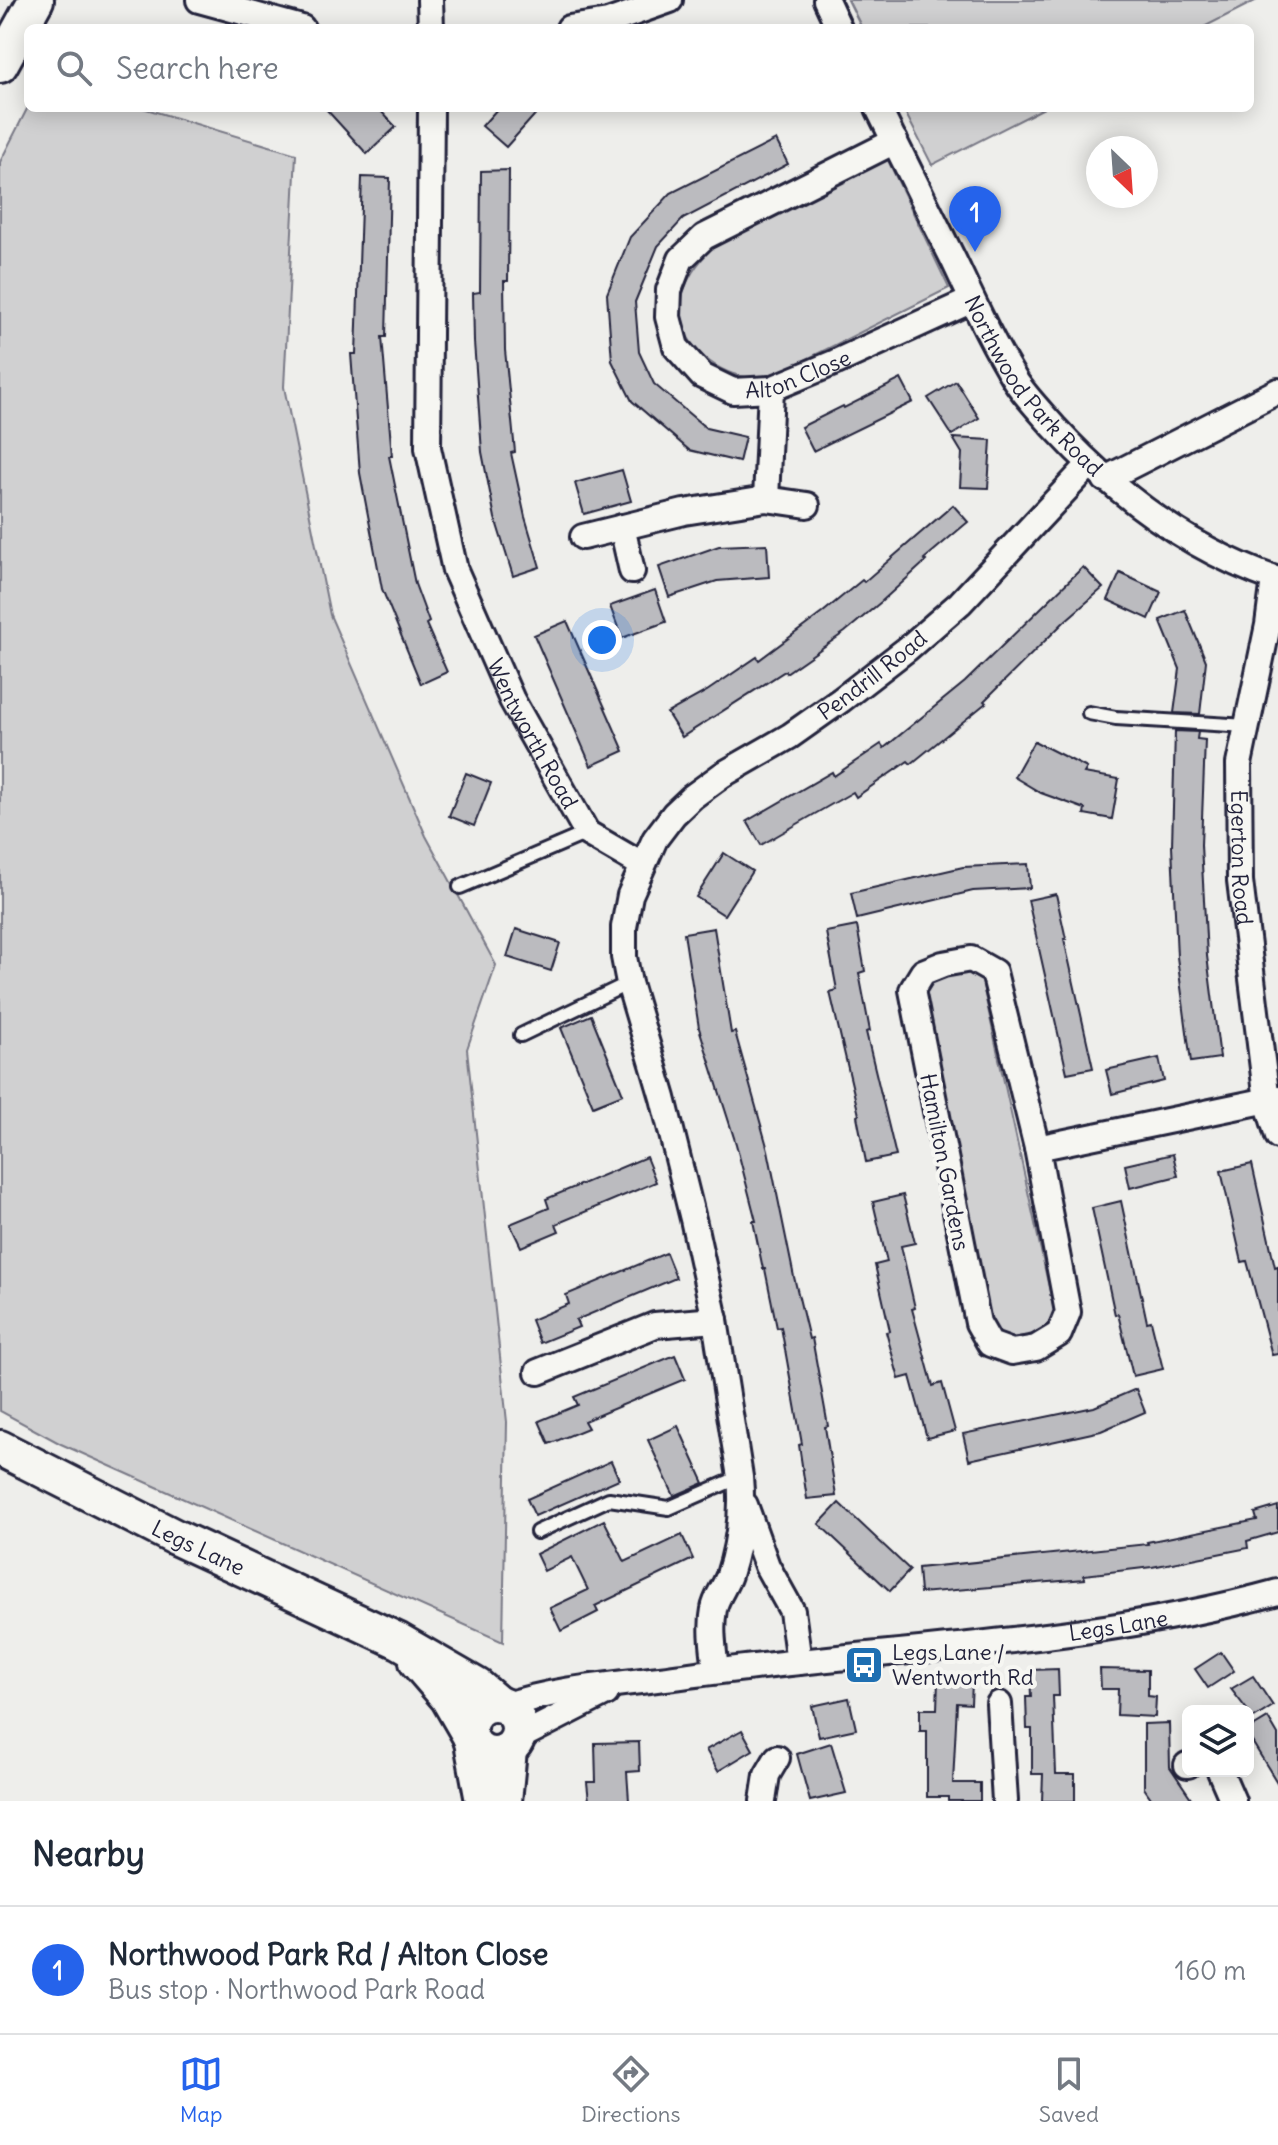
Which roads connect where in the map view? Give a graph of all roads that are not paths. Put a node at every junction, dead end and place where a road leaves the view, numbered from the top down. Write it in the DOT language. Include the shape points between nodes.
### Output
graph roads {
  1 [pos="36,0"];
  2 [pos="199,0"];
  3 [pos="430,0"];
  4 [pos="670,0"];
  5 [pos="826,0"];
  6 [pos="287,24"];
  7 [pos="431,24"];
  8 [pos="595,24"];
  9 [pos="837,24"];
  10 [pos="0,65"];
  11 [pos="431,112"];
  12 [pos="880,112"];
  13 [pos="895,141"];
  14 [pos="972,300"];
  15 [pos="771,389"];
  16 [pos="1278,391"];
  17 [pos="1097,472"];
  18 [pos="766,499"];
  19 [pos="807,505"];
  20 [pos="622,527"];
  21 [pos="583,537"];
  22 [pos="632,571"];
  23 [pos="1276,579"];
  24 [pos="1089,713"];
  25 [pos="1247,726"];
  26 [pos="587,833"];
  27 [pos="642,865"];
  28 [pos="460,887"];
  29 [pos="629,983"];
  30 [pos="521,1035"];
  31 [pos="1273,1100"];
  32 [pos="1278,1136"];
  33 [pos="1037,1148"];
  34 [pos="715,1320"];
  35 [pos="538,1372"];
  36 [pos="0,1448"];
  37 [pos="741,1488"];
  38 [pos="537,1532"];
  39 [pos="1278,1592"];
  40 [pos="399,1641"];
  41 [pos="799,1662"];
  42 [pos="716,1671"];
  43 [pos="623,1684"];
  44 [pos="999,1704"];
  45 [pos="501,1705"];
  46 [pos="471,1739"];
  47 [pos="513,1744"];
  48 [pos="777,1758"];
  49 [pos="1223,1777"];
  50 [pos="757,1790"];
  51 [pos="483,1801"];
  52 [pos="504,1801"];
  53 [pos="1005,1801"];
  54 [pos="1233,1801"];
  1 -- 10 [label="street"];
  2 -- 6 [label="street"];
  3 -- 7 [label="street"];
  4 -- 8 [label="street"];
  5 -- 9 [label="street"];
  11 -- 26 [label="street, Wentworth Road" via="428,448 455,570 512,700"];
  12 -- 13 [label="street, Northwood Park Road"];
  13 -- 14 [label="street, Northwood Park Road"];
  13 -- 15 [label="street, Alton Close" via="723,226 681,259 669,290 668,317 676,347 702,376 733,391"];
  14 -- 15 [label="street, Alton Close"];
  14 -- 17 [label="street, Northwood Park Road" via="1016,381"];
  15 -- 18 [label="street"];
  16 -- 17 [label="street, Pendrill Road"];
  17 -- 23 [label="street, Northwood Park Road" via="1192,541"];
  17 -- 27 [label="street, Pendrill Road" via="960,603 841,700 692,797 655,839"];
  18 -- 19 [label="street"];
  18 -- 20 [label="street"];
  20 -- 21 [label="street"];
  20 -- 22 [label="street"];
  23 -- 25 [label="street, Egerton Road"];
  24 -- 25 [label="lane"];
  25 -- 31 [label="street, Egerton Road" via="1239,764 1240,881"];
  26 -- 27 [label="street, Wentworth Road"];
  26 -- 28 [label="lane"];
  27 -- 29 [label="street" via="624,927"];
  29 -- 30 [label="lane"];
  29 -- 34 [label="street" via="663,1098"];
  31 -- 32 [label="street, Egerton Road"];
  31 -- 33 [label="street"];
  33 -- 33 [label="street, Hamilton Gardens" via="1068,1312 1059,1334 1036,1348 1012,1352 990,1344 978,1323 912,990 923,972 971,959 994,972"];
  34 -- 35 [label="street" via="655,1325"];
  34 -- 37 [label="street"];
  36 -- 40 [label="street, Legs Lane"];
  37 -- 38 [label="lane" via="669,1508 609,1499"];
  37 -- 41 [label="street" via="767,1566 792,1611"];
  37 -- 42 [label="street" via="737,1542 714,1606"];
  39 -- 41 [label="street, Legs Lane" via="1152,1622"];
  40 -- 45 [label="street, Legs Lane"];
  40 -- 46 [label="street, Legs Lane" via="448,1698"];
  41 -- 42 [label="street, Legs Lane"];
  42 -- 43 [label="street, Legs Lane"];
  43 -- 45 [label="street, Legs Lane"];
  43 -- 47 [label="street, Legs Lane"];
  44 -- 53 [label="street" via="989,1737"];
  45 -- 46 [label="street" via="475,1712"];
  45 -- 47 [label="street" via="517,1719"];
  46 -- 47 [label="street" via="489,1754"];
  46 -- 51 [label="street, Legs Lane"];
  47 -- 52 [label="street"];
  48 -- 50 [label="street"];
  49 -- 54 [label="street"];
}
